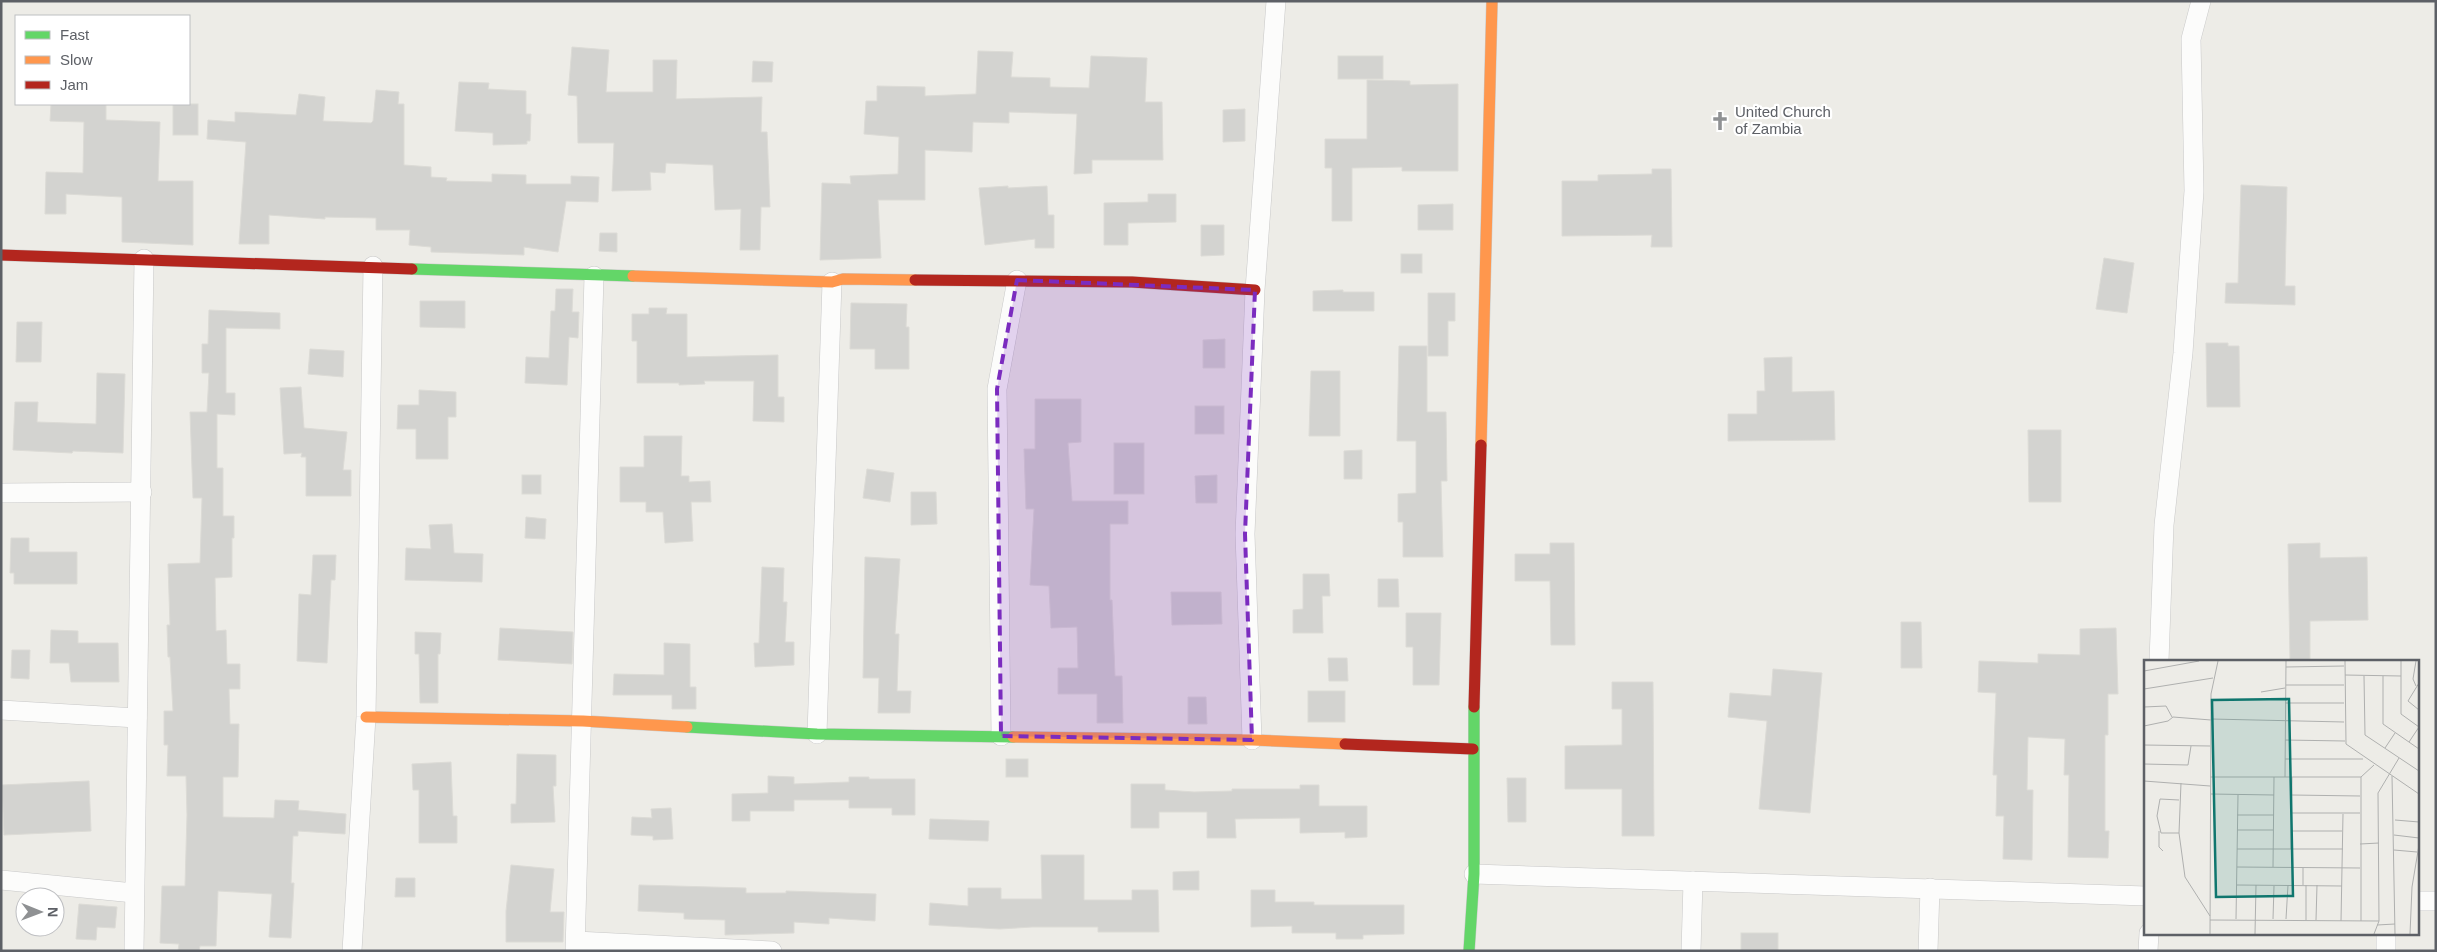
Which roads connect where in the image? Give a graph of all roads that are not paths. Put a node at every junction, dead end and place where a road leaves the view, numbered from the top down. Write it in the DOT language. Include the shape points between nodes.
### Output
graph roads {
  1 [pos="1276,1"];
  2 [pos="1492,1"];
  3 [pos="2201,1"];
  4 [pos="1,255"];
  5 [pos="144,259"];
  6 [pos="373,266"];
  7 [pos="594,276"];
  8 [pos="1017,280"];
  9 [pos="832,282"];
  10 [pos="1255,290"];
  11 [pos="1,492"];
  12 [pos="142,492"];
  13 [pos="2159,660"];
  14 [pos="1,710"];
  15 [pos="366,717"];
  16 [pos="137,718"];
  17 [pos="583,721"];
  18 [pos="817,734"];
  19 [pos="1001,736"];
  20 [pos="1252,740"];
  21 [pos="1473,749"];
  22 [pos="1474,874"];
  23 [pos="1,880"];
  24 [pos="1692,881"];
  25 [pos="1930,888"];
  26 [pos="134,893"];
  27 [pos="2144,896"];
  28 [pos="2420,901"];
  29 [pos="2436,901"];
  30 [pos="2149,934"];
  31 [pos="2386,934"];
  32 [pos="576,946"];
  33 [pos="134,951"];
  34 [pos="352,951"];
  35 [pos="772,951"];
  36 [pos="1469,951"];
  37 [pos="1691,951"];
  38 [pos="1928,951"];
  39 [pos="2148,951"];
  40 [pos="2386,951"];
  1 -- 10 [label="street"];
  2 -- 21 [label="street"];
  3 -- 13 [label="street" via="2190,39 2194,191 2183,353 2164,525"];
  4 -- 5 [label="street"];
  5 -- 6 [label="street"];
  5 -- 12 [label="street"];
  6 -- 7 [label="street"];
  6 -- 15 [label="street"];
  7 -- 9 [label="street"];
  7 -- 17 [label="street"];
  8 -- 9 [label="street" via="843,279"];
  8 -- 10 [label="street" via="1132,282"];
  8 -- 19 [label="street" via="997,389"];
  9 -- 18 [label="street"];
  10 -- 20 [label="street" via="1245,534"];
  11 -- 12 [label="street"];
  12 -- 16 [label="street"];
  14 -- 16 [label="street"];
  15 -- 17 [label="street"];
  15 -- 34 [label="street"];
  16 -- 26 [label="street"];
  17 -- 18 [label="street"];
  17 -- 32 [label="street"];
  18 -- 19 [label="street"];
  19 -- 20 [label="street"];
  20 -- 21 [label="street"];
  21 -- 22 [label="street"];
  22 -- 24 [label="street"];
  22 -- 36 [label="street"];
  23 -- 26 [label="street"];
  24 -- 25 [label="street"];
  24 -- 37 [label="street"];
  25 -- 27 [label="street"];
  25 -- 38 [label="street"];
  26 -- 33 [label="street"];
  28 -- 29 [label="street"];
  30 -- 39 [label="street"];
  31 -- 40 [label="street"];
  32 -- 35 [label="street"];
}
